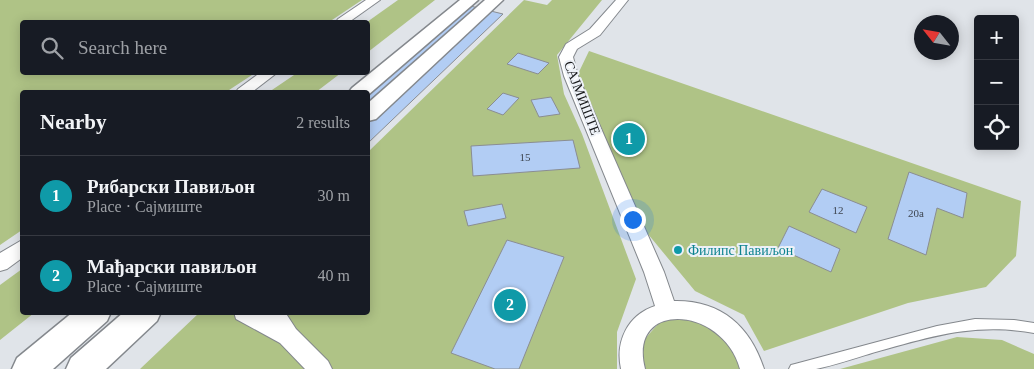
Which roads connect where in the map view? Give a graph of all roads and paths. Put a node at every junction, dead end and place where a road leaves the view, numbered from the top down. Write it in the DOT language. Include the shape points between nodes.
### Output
graph roads {
  1 [pos="374,0"];
  2 [pos="470,0"];
  3 [pos="495,0"];
  4 [pos="622,0"];
  5 [pos="345,20"];
  6 [pos="267,75"];
  7 [pos="246,90"];
  8 [pos="361,90"];
  9 [pos="370,112"];
  10 [pos="20,249"];
  11 [pos="0,263"];
  12 [pos="667,310"];
  13 [pos="92,315"];
  14 [pos="143,315"];
  15 [pos="250,315"];
  16 [pos="275,315"];
  17 [pos="1034,328"];
  18 [pos="288,336"];
  19 [pos="29,369"];
  20 [pos="83,369"];
  21 [pos="320,369"];
  22 [pos="633,369"];
  23 [pos="752,369"];
  24 [pos="795,369"];
  1 -- 5 [label="street"];
  2 -- 8 [label="main road"];
  3 -- 9 [label="main road"];
  4 -- 12 [label="street, САЈМИШТЕ" via="595,32 567,52 567,65"];
  6 -- 7 [label="street"];
  10 -- 11 [label="street"];
  12 -- 22 [label="street" via="643,323 635,334 631,347"];
  12 -- 23 [label="street" via="697,312 726,326 747,351"];
  13 -- 19 [label="main road"];
  14 -- 20 [label="main road"];
  15 -- 18 [label="street"];
  16 -- 18 [label="street"];
  17 -- 24 [label="lane" via="1003,324 955,325"];
  18 -- 21 [label="street"];
}
